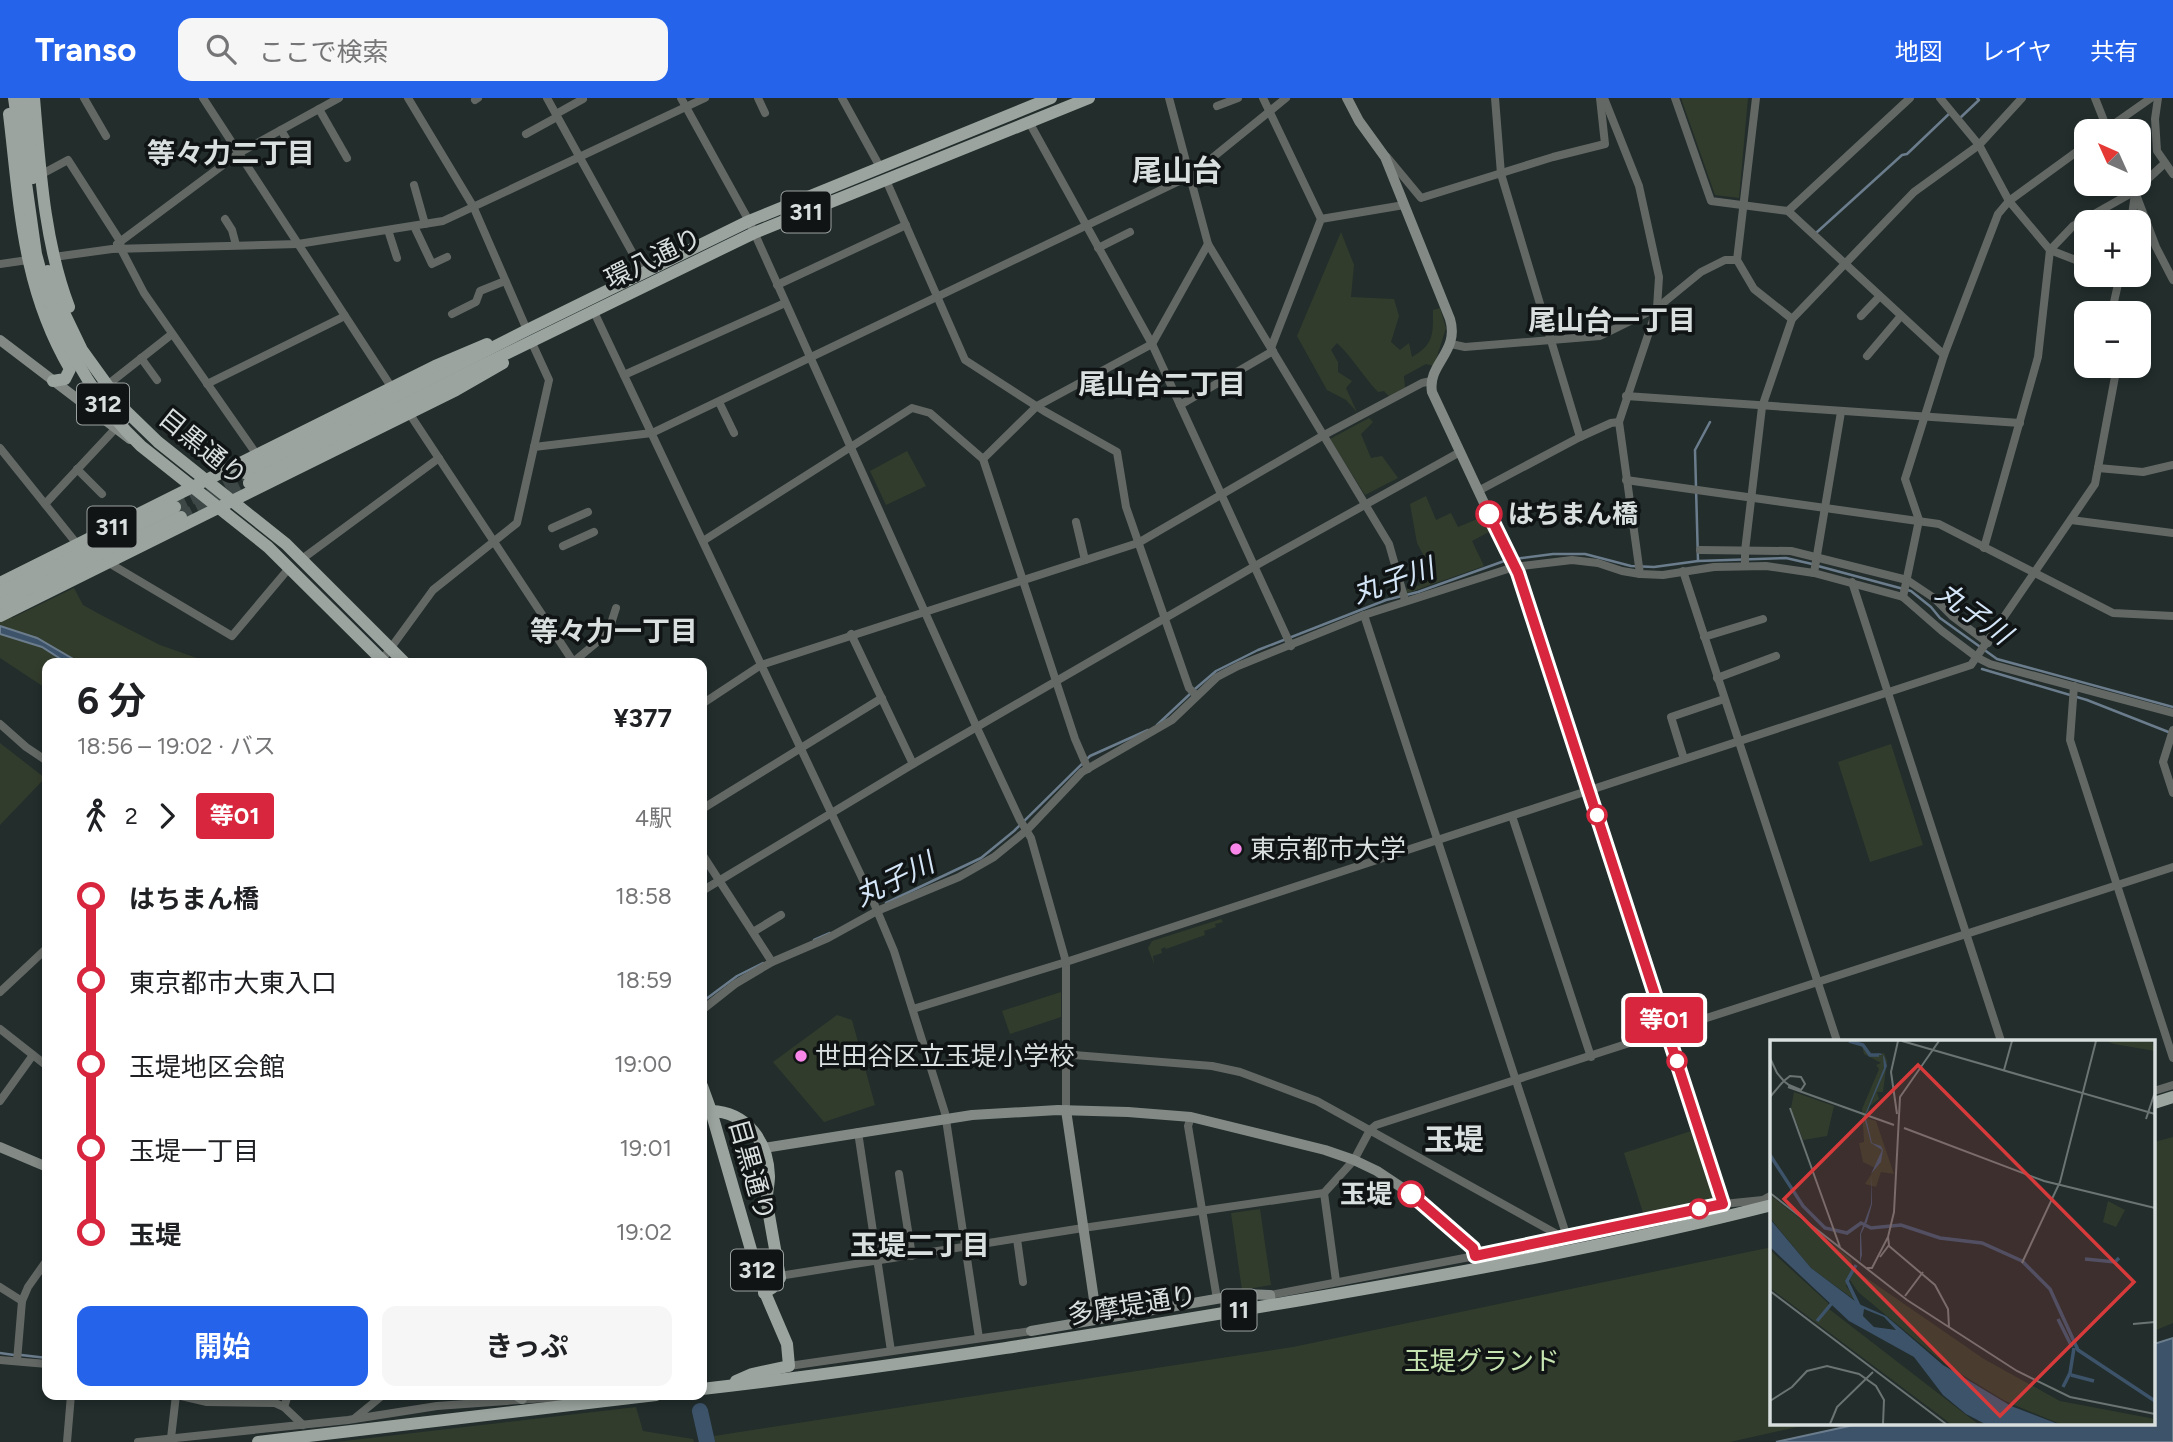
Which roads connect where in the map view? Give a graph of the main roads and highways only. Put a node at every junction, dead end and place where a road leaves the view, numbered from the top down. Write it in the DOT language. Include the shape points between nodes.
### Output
graph roads {
  1 [pos="14,98"];
  2 [pos="24,98"];
  3 [pos="32,98"];
  4 [pos="1051,98"];
  5 [pos="1089,98"];
  6 [pos="5,118"];
  7 [pos="53,300"];
  8 [pos="527,330"];
  9 [pos="532,343"];
  10 [pos="70,359"];
  11 [pos="93,365"];
  12 [pos="53,381"];
  13 [pos="166,465"];
  14 [pos="207,481"];
  15 [pos="194,488"];
  16 [pos="233,500"];
  17 [pos="160,504"];
  18 [pos="220,507"];
  19 [pos="178,512"];
  20 [pos="39,580"];
  21 [pos="0,583"];
  22 [pos="0,593"];
  23 [pos="0,605"];
  24 [pos="0,616"];
  25 [pos="379,658"];
  26 [pos="400,658"];
  27 [pos="2173,1097"];
  28 [pos="707,1100"];
  29 [pos="2156,1102"];
  30 [pos="711,1111"];
  31 [pos="1767,1204"];
  32 [pos="764,1293"];
  33 [pos="729,1386"];
  34 [pos="707,1388"];
  35 [pos="608,1400"];
  36 [pos="258,1442"];
  1 -- 7 [label="main road, 目黒通り / 312, bridge" via="36,254"];
  2 -- 7 [label="main road, 目黒通り / 312, bridge"];
  3 -- 11 [label="main road" via="54,257"];
  4 -- 8 [label="main road, 環八通り / 311" via="1020,106 749,221"];
  5 -- 9 [label="main road, 環八通り / 311" via="754,233"];
  6 -- 10 [label="main road" via="40,306"];
  7 -- 10 [label="main road, 目黒通り / 312"];
  7 -- 11 [label="main road, 目黒通り / 312"];
  8 -- 9 [label="main road, 環八通り / 311" via="247,478"];
  8 -- 14 [label="main road" via="475,348"];
  9 -- 16 [label="main road" via="487,374"];
  10 -- 12 [label="main road" via="65,379"];
  10 -- 13 [label="main road, 目黒通り / 312" via="107,410"];
  11 -- 14 [label="main road, 目黒通り / 312" via="125,411"];
  13 -- 15 [label="main road, 目黒通り / 312"];
  13 -- 17 [label="main road" via="174,486"];
  14 -- 15 [label="main road"];
  14 -- 16 [label="main road, 目黒通り / 312"];
  15 -- 17 [label="main road, 311"];
  15 -- 18 [label="main road, 目黒通り / 312"];
  16 -- 18 [label="main road, 311"];
  16 -- 26 [label="main road, 目黒通り / 312" via="302,559"];
  17 -- 20 [label="main road, 311" via="77,544"];
  18 -- 20 [label="main road, 311" via="108,563"];
  18 -- 25 [label="main road, 目黒通り / 312" via="290,567"];
  19 -- 20 [label="main road, 311"];
  20 -- 21 [label="main road"];
  20 -- 22 [label="main road, 311"];
  20 -- 23 [label="main road, 311"];
  20 -- 24 [label="main road"];
  27 -- 29 [label="main road"];
  28 -- 30 [label="main road, 目黒通り / 312"];
  30 -- 32 [label="main road, 目黒通り / 312"];
  30 -- 32 [label="main road, 312" via="730,1113 745,1123 764,1147 769,1178 766,1200 779,1276"];
  31 -- 33 [label="main road, 多摩堤通り / 11" via="1522,1261 892,1365"];
  32 -- 33 [label="main road, 目黒通り / 312" via="787,1344 789,1366 752,1374"];
  33 -- 34 [label="main road, 多摩堤通り / 11"];
  35 -- 36 [label="main road"];
}
